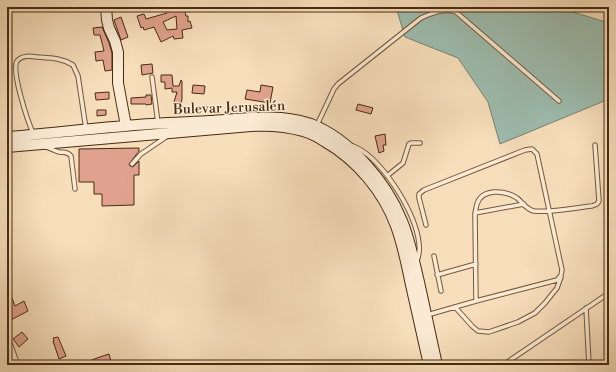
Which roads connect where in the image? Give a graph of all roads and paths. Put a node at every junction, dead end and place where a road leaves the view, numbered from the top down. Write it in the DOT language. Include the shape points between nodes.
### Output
graph roads {
  1 [pos="106,7"];
  2 [pos="152,76"];
  3 [pos="559,101"];
  4 [pos="158,124"];
  5 [pos="126,126"];
  6 [pos="86,130"];
  7 [pos="315,131"];
  8 [pos="172,132"];
  9 [pos="34,135"];
  10 [pos="7,137"];
  11 [pos="342,142"];
  12 [pos="420,142"];
  13 [pos="40,144"];
  14 [pos="595,145"];
  15 [pos="25,146"];
  16 [pos="7,147"];
  17 [pos="7,152"];
  18 [pos="132,164"];
  19 [pos="387,176"];
  20 [pos="75,189"];
  21 [pos="524,204"];
  22 [pos="549,212"];
  23 [pos="475,213"];
  24 [pos="426,224"];
  25 [pos="434,256"];
  26 [pos="476,264"];
  27 [pos="415,266"];
  28 [pos="437,275"];
  29 [pos="562,276"];
  30 [pos="440,291"];
  31 [pos="609,293"];
  32 [pos="476,301"];
  33 [pos="455,307"];
  34 [pos="586,308"];
  35 [pos="426,316"];
  36 [pos="7,340"];
  37 [pos="16,365"];
  38 [pos="429,365"];
  39 [pos="437,365"];
  40 [pos="503,365"];
  41 [pos="589,365"];
  1 -- 5 [label="main road" via="109,28 118,52 118,84"];
  2 -- 4 [label="lane"];
  3 -- 7 [label="lane" via="456,12 448,10 434,12 421,18 338,84"];
  4 -- 5 [label="main road, Bulevar Jerusalén"];
  4 -- 7 [label="main road, Bulevar Jerusalén" via="270,117 297,120"];
  5 -- 6 [label="main road, Bulevar Jerusalén"];
  6 -- 9 [label="main road, Bulevar Jerusalén"];
  6 -- 9 [label="lane" via="74,64 54,58 28,56 22,57 15,66 20,95"];
  7 -- 8 [label="main road, Bulevar Jerusalén" via="271,125"];
  7 -- 11 [label="main road, Bulevar Jerusalén" via="323,130"];
  7 -- 38 [label="main road, Bulevar Jerusalén" via="360,169 390,211 405,255"];
  8 -- 13 [label="main road, Bulevar Jerusalén"];
  8 -- 18 [label="lane" via="141,154"];
  9 -- 10 [label="main road, Bulevar Jerusalén"];
  11 -- 19 [label="lane" via="356,147 370,157"];
  11 -- 27 [label="main road, Bulevar Jerusalén" via="376,176 391,198 406,231"];
  12 -- 19 [label="lane" via="409,144 403,163"];
  13 -- 15 [label="main road, Bulevar Jerusalén"];
  13 -- 20 [label="lane" via="70,154"];
  14 -- 22 [label="lane" via="599,201 597,204"];
  15 -- 16 [label="main road, Bulevar Jerusalén"];
  15 -- 17 [label="street"];
  19 -- 27 [label="lane" via="400,194 416,228 420,252"];
  21 -- 22 [label="lane" via="531,211"];
  21 -- 23 [label="lane"];
  21 -- 23 [label="lane" via="507,193 491,192 477,203"];
  22 -- 24 [label="lane" via="538,154 532,149 424,190 419,194 419,198"];
  22 -- 29 [label="lane"];
  23 -- 26 [label="lane"];
  25 -- 28 [label="lane"];
  26 -- 28 [label="lane"];
  26 -- 32 [label="lane"];
  27 -- 35 [label="main road, Bulevar Jerusalén"];
  28 -- 30 [label="lane"];
  29 -- 32 [label="lane" via="557,280"];
  29 -- 33 [label="lane" via="558,288 535,313 489,332 472,326"];
  31 -- 34 [label="lane"];
  32 -- 33 [label="lane"];
  33 -- 35 [label="lane"];
  34 -- 40 [label="lane"];
  34 -- 41 [label="lane"];
  35 -- 39 [label="main road, Bulevar Jerusalén"];
  36 -- 37 [label="street"];
}
